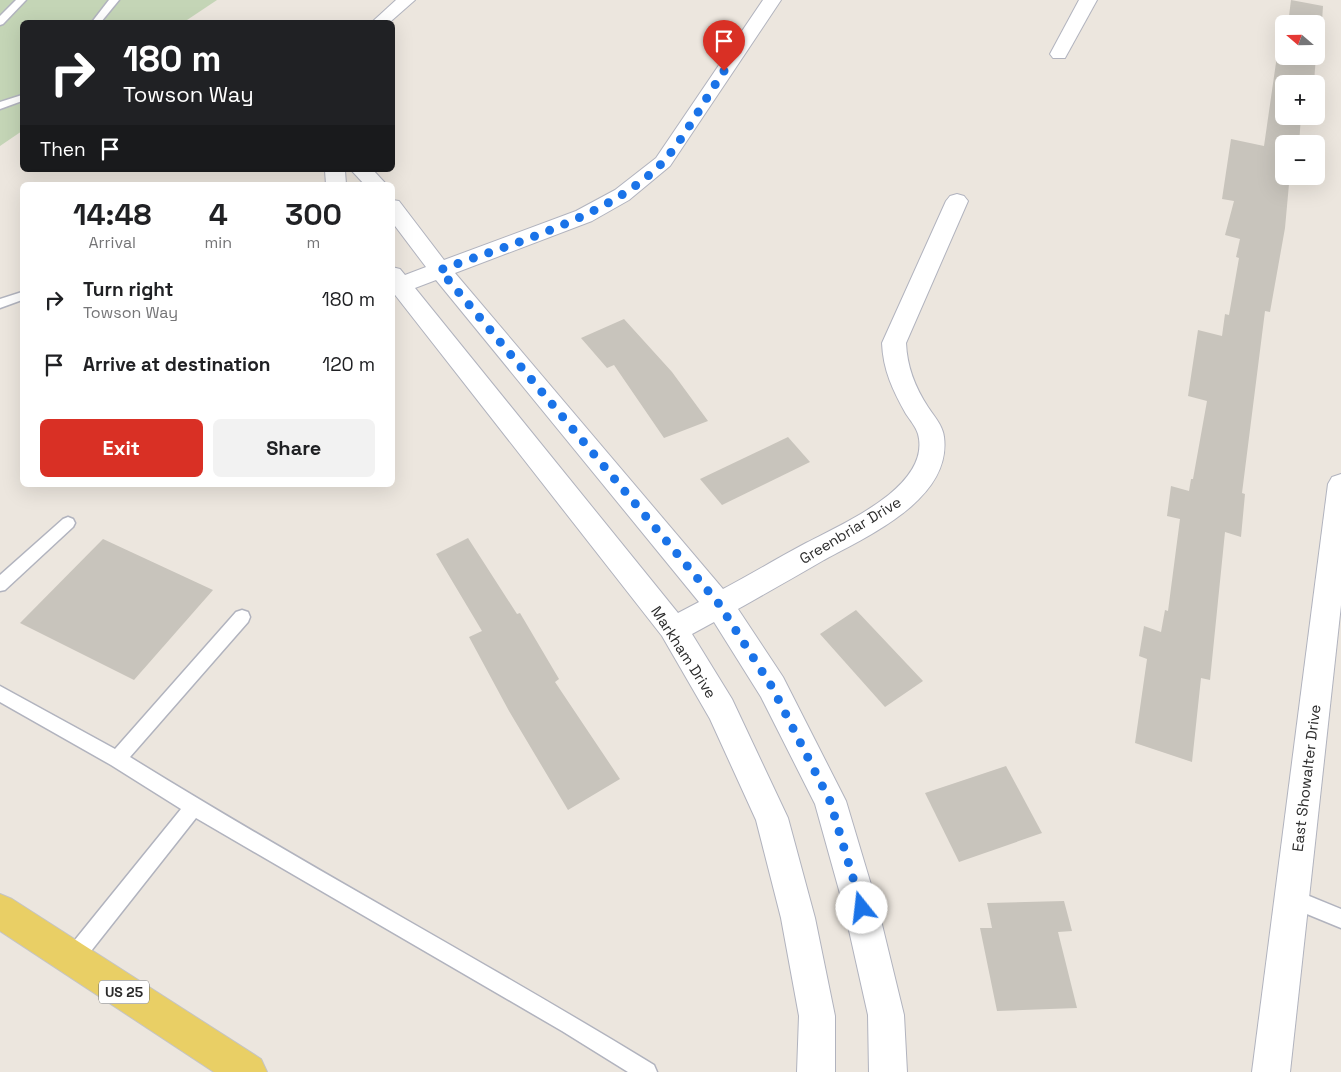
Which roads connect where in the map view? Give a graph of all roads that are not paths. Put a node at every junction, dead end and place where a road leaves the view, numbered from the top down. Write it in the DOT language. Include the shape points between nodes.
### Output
graph roads {
  1 [pos="21,0"];
  2 [pos="114,0"];
  3 [pos="406,0"];
  4 [pos="772,0"];
  5 [pos="1088,0"];
  6 [pos="98,20"];
  7 [pos="382,20"];
  8 [pos="0,22"];
  9 [pos="1059,54"];
  10 [pos="20,99"];
  11 [pos="0,106"];
  12 [pos="363,172"];
  13 [pos="374,182"];
  14 [pos="956,201"];
  15 [pos="395,210"];
  16 [pos="440,270"];
  17 [pos="396,280"];
  18 [pos="20,297"];
  19 [pos="0,304"];
  20 [pos="1341,484"];
  21 [pos="68,523"];
  22 [pos="0,585"];
  23 [pos="719,604"];
  24 [pos="242,617"];
  25 [pos="674,630"];
  26 [pos="0,693"];
  27 [pos="117,760"];
  28 [pos="194,807"];
  29 [pos="1292,898"];
  30 [pos="0,911"];
  31 [pos="1341,919"];
  32 [pos="73,958"];
  33 [pos="248,1072"];
  34 [pos="647,1072"];
  35 [pos="816,1072"];
  36 [pos="888,1072"];
  37 [pos="1271,1072"];
  1 -- 8 [label="lane"];
  2 -- 6 [label="lane"];
  3 -- 7 [label="street"];
  4 -- 16 [label="street" via="662,162 643,180 584,216"];
  5 -- 9 [label="street"];
  10 -- 11 [label="lane"];
  12 -- 13 [label="street"];
  14 -- 23 [label="street, Greenbriar Drive" via="894,343 894,362 900,380 931,434 930,452 922,476 904,499 878,517"];
  15 -- 16 [label="street"];
  16 -- 17 [label="street"];
  16 -- 23 [label="street"];
  17 -- 25 [label="street, Markham Drive"];
  18 -- 19 [label="lane"];
  20 -- 29 [label="street, East Showalter Drive"];
  21 -- 22 [label="lane"];
  23 -- 25 [label="street, Greenbriar Drive"];
  23 -- 36 [label="street" via="772,687 830,801 862,908 886,1015"];
  24 -- 27 [label="lane"];
  25 -- 35 [label="street, Markham Drive" via="721,709 772,818 798,918 817,1016"];
  26 -- 27 [label="lane"];
  27 -- 28 [label="lane"];
  28 -- 32 [label="lane"];
  28 -- 34 [label="lane"];
  29 -- 31 [label="lane"];
  29 -- 37 [label="street, East Showalter Drive"];
  30 -- 32 [label="main road, US 25"];
  32 -- 33 [label="main road, US 25"];
}
